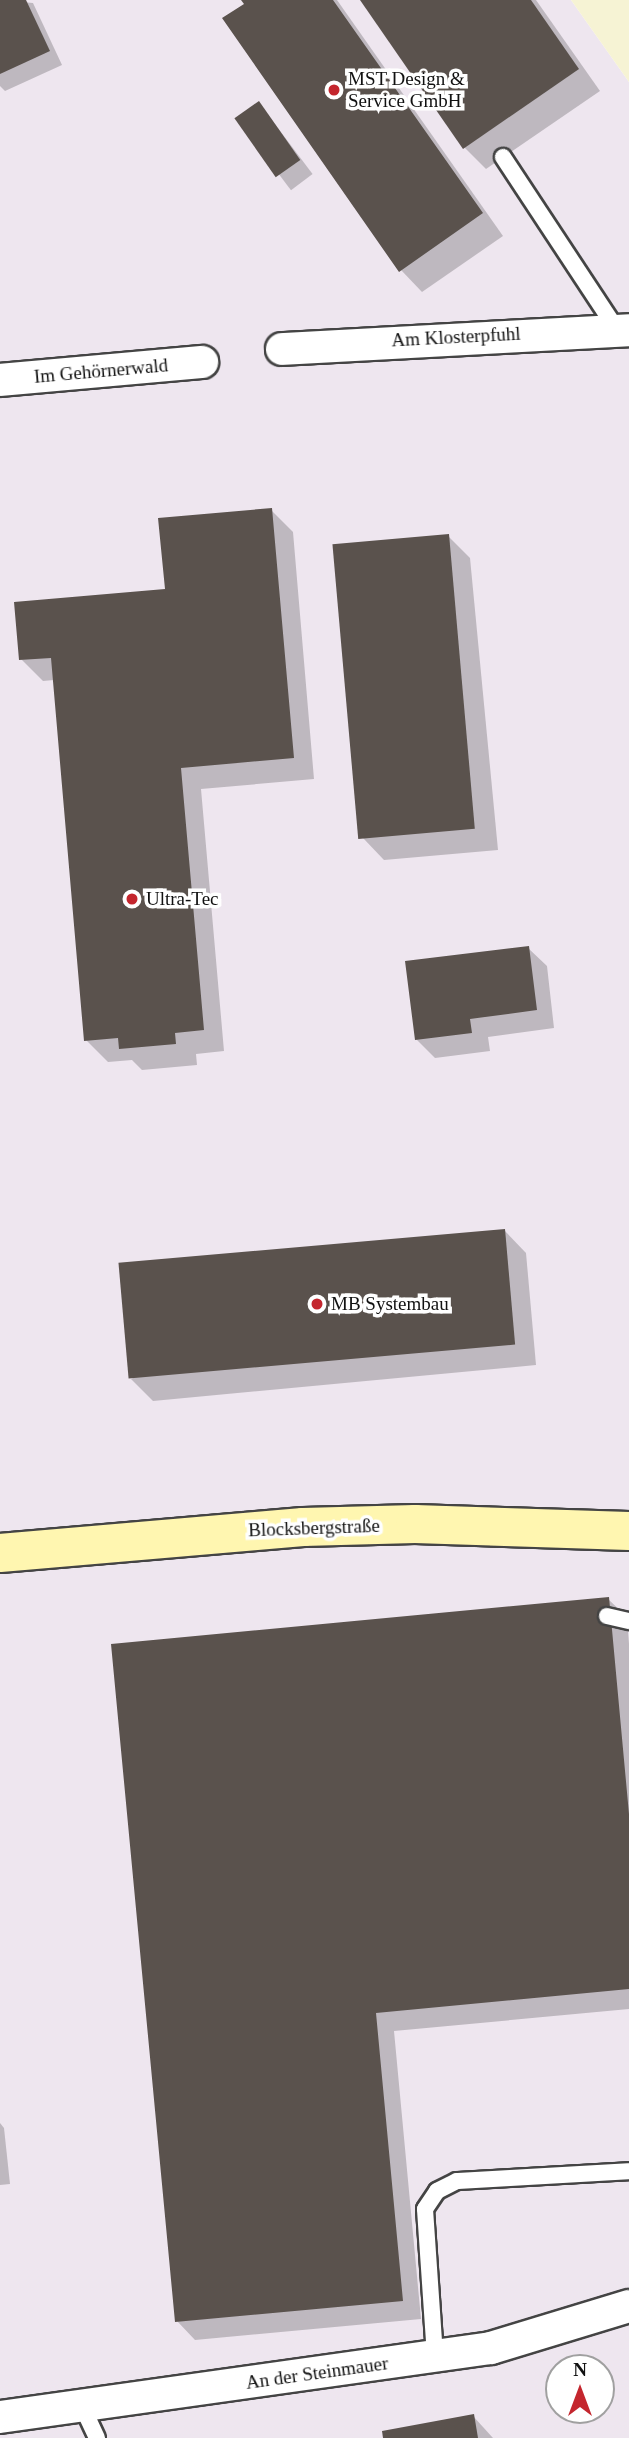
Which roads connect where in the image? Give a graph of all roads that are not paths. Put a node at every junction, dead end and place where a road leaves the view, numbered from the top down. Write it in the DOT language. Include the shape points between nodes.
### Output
graph roads {
  1 [pos="503,157"];
  2 [pos="623,330"];
  3 [pos="282,349"];
  4 [pos="202,362"];
  5 [pos="0,380"];
  6 [pos="629,1531"];
  7 [pos="0,1553"];
  8 [pos="607,1616"];
  9 [pos="629,1621"];
  10 [pos="629,2171"];
  11 [pos="629,2306"];
  12 [pos="435,2356"];
  13 [pos="83,2408"];
  14 [pos="0,2417"];
  15 [pos="97,2438"];
  1 -- 2 [label="lane"];
  2 -- 3 [label="street, Am Klosterpfuhl"];
  4 -- 5 [label="street, Im Gehörnerwald"];
  6 -- 7 [label="main road, Blocksbergstraße" via="415,1524 303,1527"];
  8 -- 9 [label="lane"];
  10 -- 12 [label="lane" via="457,2181 436,2190 425,2209"];
  11 -- 12 [label="street, An der Steinmauer" via="491,2348"];
  12 -- 13 [label="street, An der Steinmauer"];
  13 -- 14 [label="street, An der Steinmauer"];
  13 -- 15 [label="lane"];
}
